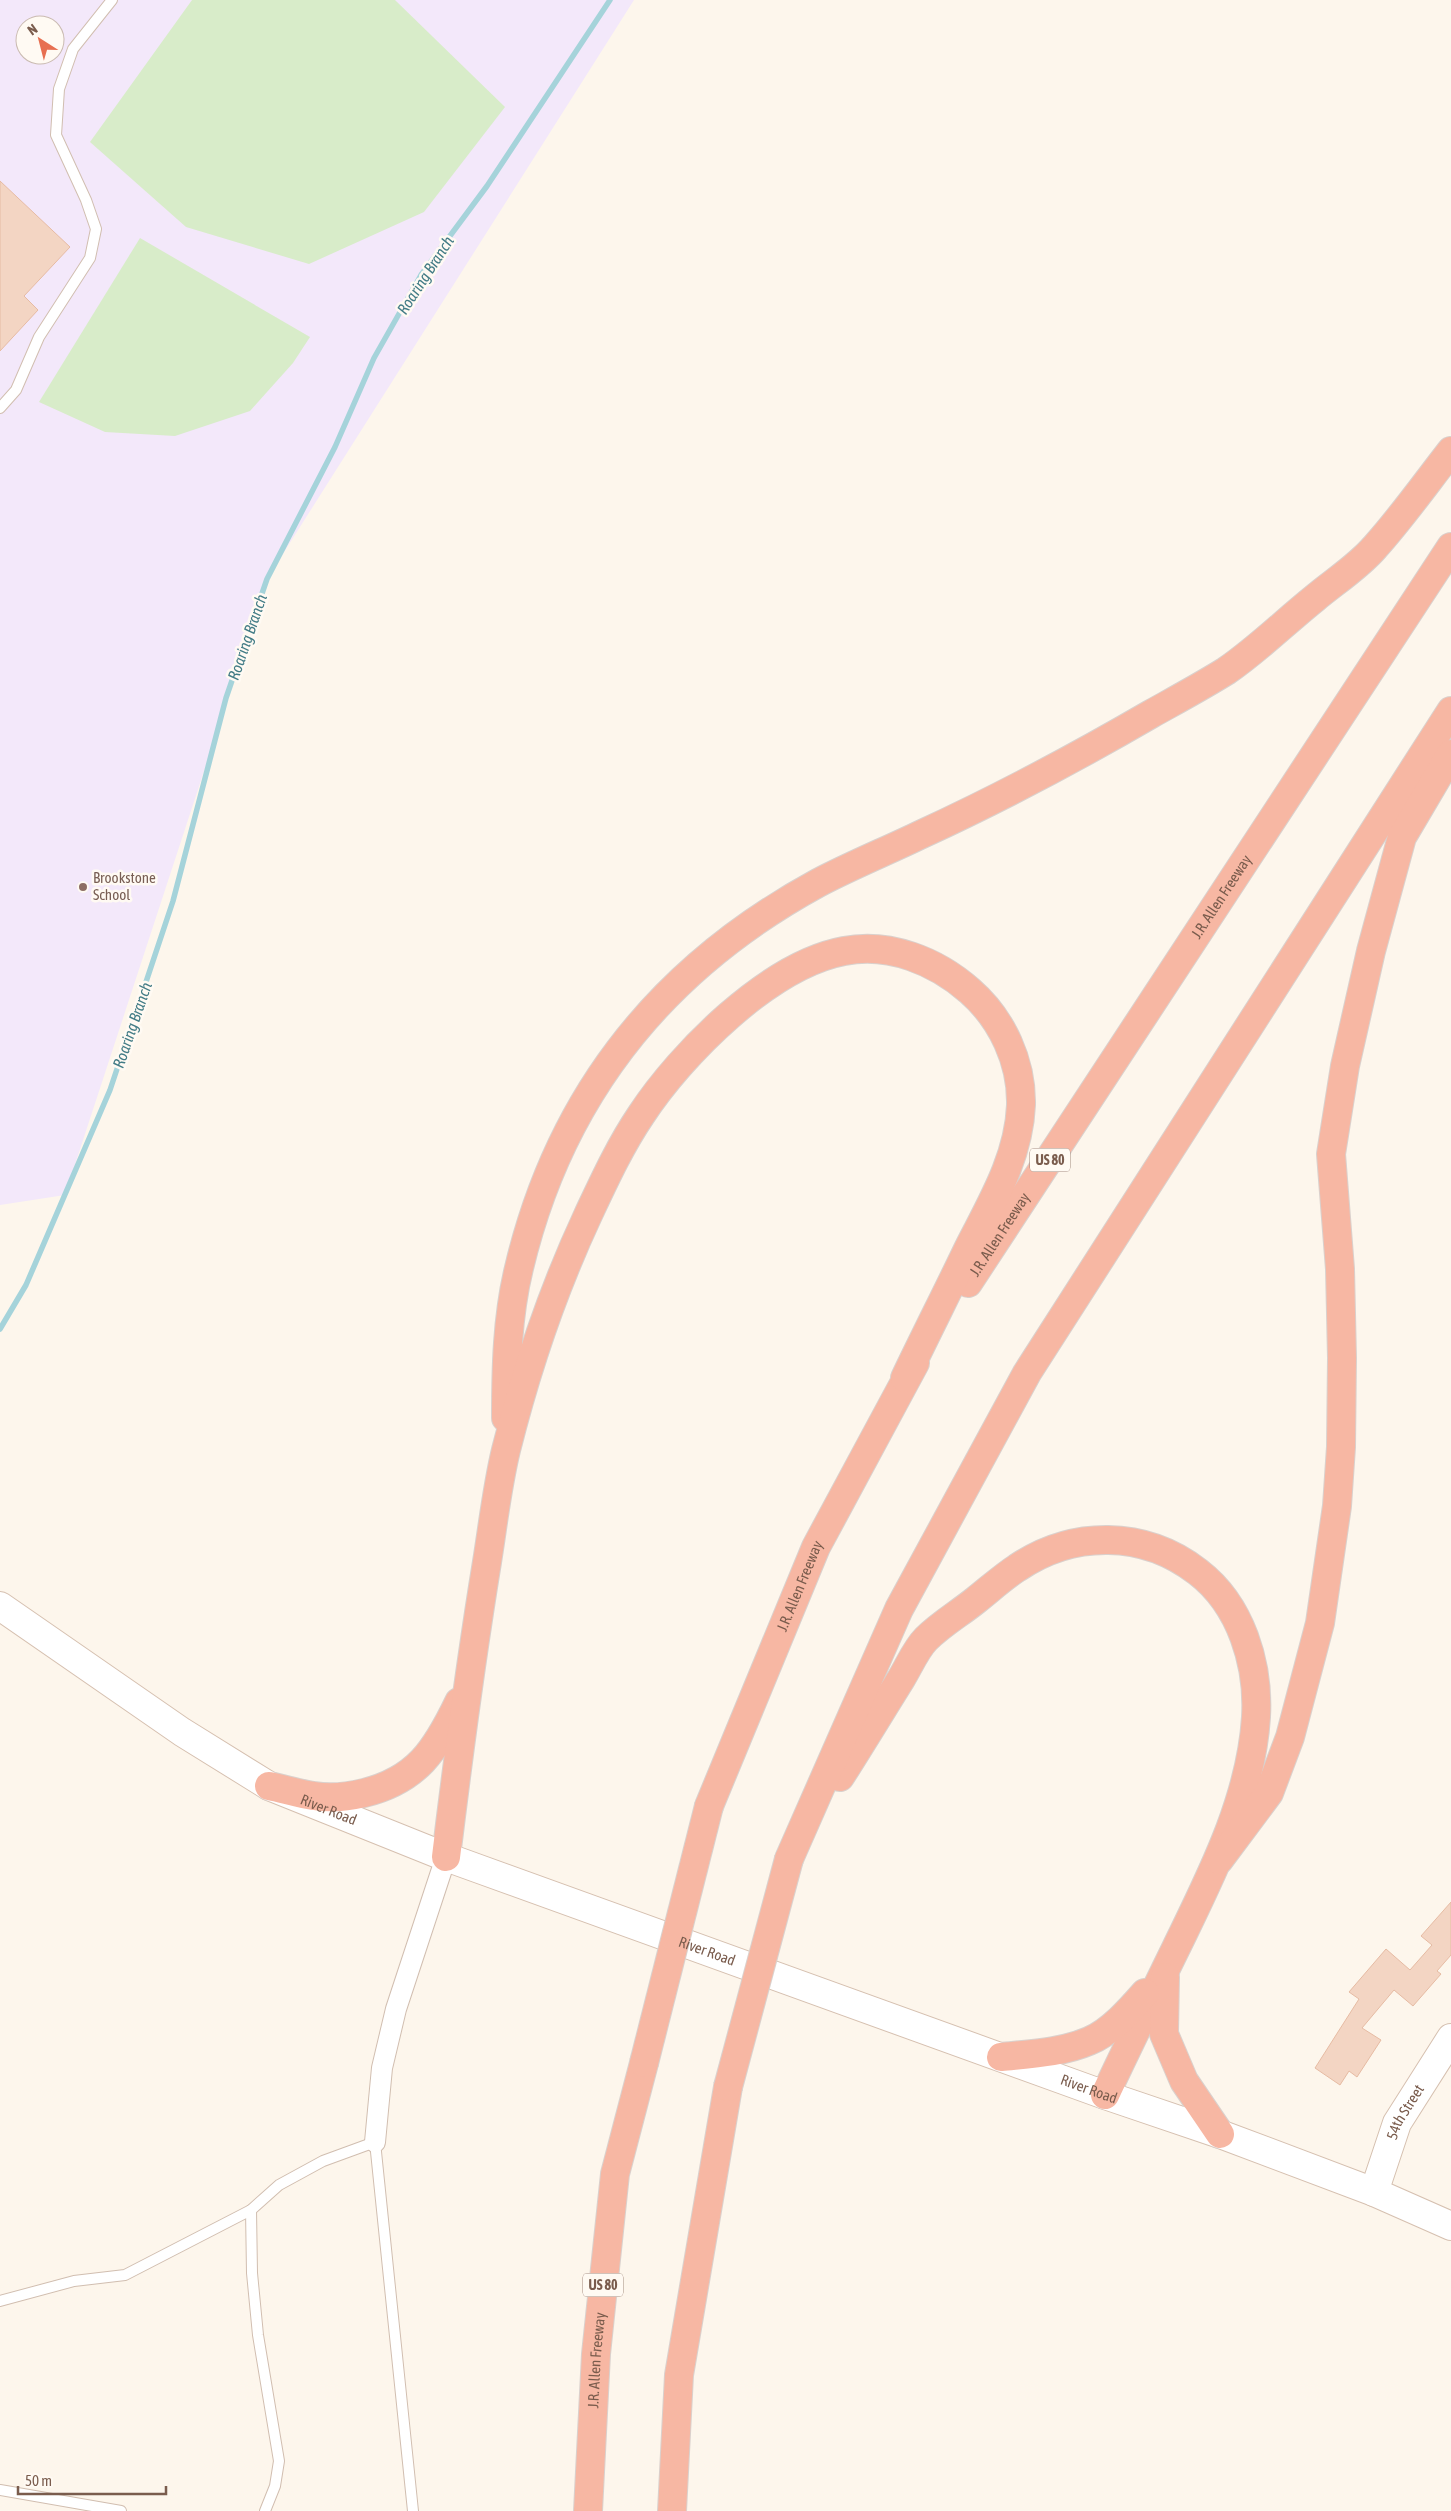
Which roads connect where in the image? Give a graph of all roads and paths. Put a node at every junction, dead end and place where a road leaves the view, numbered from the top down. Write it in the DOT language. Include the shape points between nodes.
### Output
graph roads {
  1 [pos="112,0"];
  2 [pos="0,408"];
  3 [pos="1451,451"];
  4 [pos="1451,547"];
  5 [pos="1451,711"];
  6 [pos="1451,754"];
  7 [pos="905,1378"];
  8 [pos="505,1453"];
  9 [pos="0,1606"];
  10 [pos="466,1687"];
  11 [pos="270,1786"];
  12 [pos="446,1857"];
  13 [pos="789,1859"];
  14 [pos="1219,1860"];
  15 [pos="1165,1971"];
  16 [pos="1451,2038"];
  17 [pos="1001,2057"];
  18 [pos="1105,2095"];
  19 [pos="1220,2134"];
  20 [pos="375,2142"];
  21 [pos="1374,2192"];
  22 [pos="251,2210"];
  23 [pos="1451,2226"];
  24 [pos="0,2301"];
  25 [pos="0,2490"];
  26 [pos="121,2511"];
  27 [pos="265,2511"];
  28 [pos="413,2511"];
  29 [pos="588,2511"];
  30 [pos="672,2511"];
  1 -- 2 [label="lane" via="73,49 59,90 56,136 96,229 90,258 39,337 16,390"];
  3 -- 8 [label="highway" via="1373,550 1227,670 1100,744 815,884 717,950 632,1032 581,1105 555,1158 534,1213 518,1270 506,1356"];
  4 -- 7 [label="highway, J.R. Allen Freeway / US 80"];
  5 -- 13 [label="highway" via="1027,1373 898,1609"];
  6 -- 14 [label="highway" via="1402,837 1371,951 1345,1066 1330,1154 1340,1269 1341,1447 1337,1506 1320,1623 1290,1737 1269,1793"];
  7 -- 8 [label="highway" via="1010,1164 1021,1106 1019,1077 1011,1048 998,1022 957,979 932,964 904,954 875,949 845,950 817,958 742,1005 691,1052 642,1113 599,1191 574,1245 542,1327"];
  7 -- 29 [label="highway, J.R. Allen Freeway / US 80, bridge" via="816,1547 709,1806 615,2174 596,2354"];
  8 -- 10 [label="highway"];
  9 -- 11 [label="main road, River Road" via="182,1732"];
  10 -- 11 [label="highway" via="448,1726 426,1758 409,1774 387,1787 345,1797 315,1796"];
  10 -- 12 [label="highway"];
  11 -- 12 [label="main road, River Road"];
  12 -- 17 [label="main road, River Road"];
  12 -- 20 [label="street" via="396,2009 382,2068"];
  13 -- 14 [label="highway" via="925,1640 1019,1566 1070,1543 1099,1539 1138,1543 1184,1561 1207,1579 1226,1601 1241,1627 1255,1684 1254,1743 1248,1772"];
  13 -- 30 [label="highway, bridge" via="728,2087 679,2375"];
  14 -- 15 [label="highway"];
  15 -- 17 [label="highway" via="1126,2015 1091,2041 1060,2051"];
  15 -- 18 [label="highway"];
  15 -- 19 [label="highway" via="1164,2034 1184,2081"];
  16 -- 21 [label="main road, 54th Street" via="1397,2123"];
  17 -- 18 [label="main road, River Road"];
  18 -- 19 [label="main road, River Road"];
  19 -- 21 [label="main road, River Road"];
  20 -- 22 [label="lane" via="323,2161 280,2185"];
  20 -- 28 [label="lane"];
  21 -- 23 [label="main road, River Road"];
  22 -- 24 [label="lane" via="125,2274 74,2281"];
  22 -- 27 [label="lane" via="252,2273 258,2335 279,2461 275,2486"];
  25 -- 26 [label="lane"];
}
